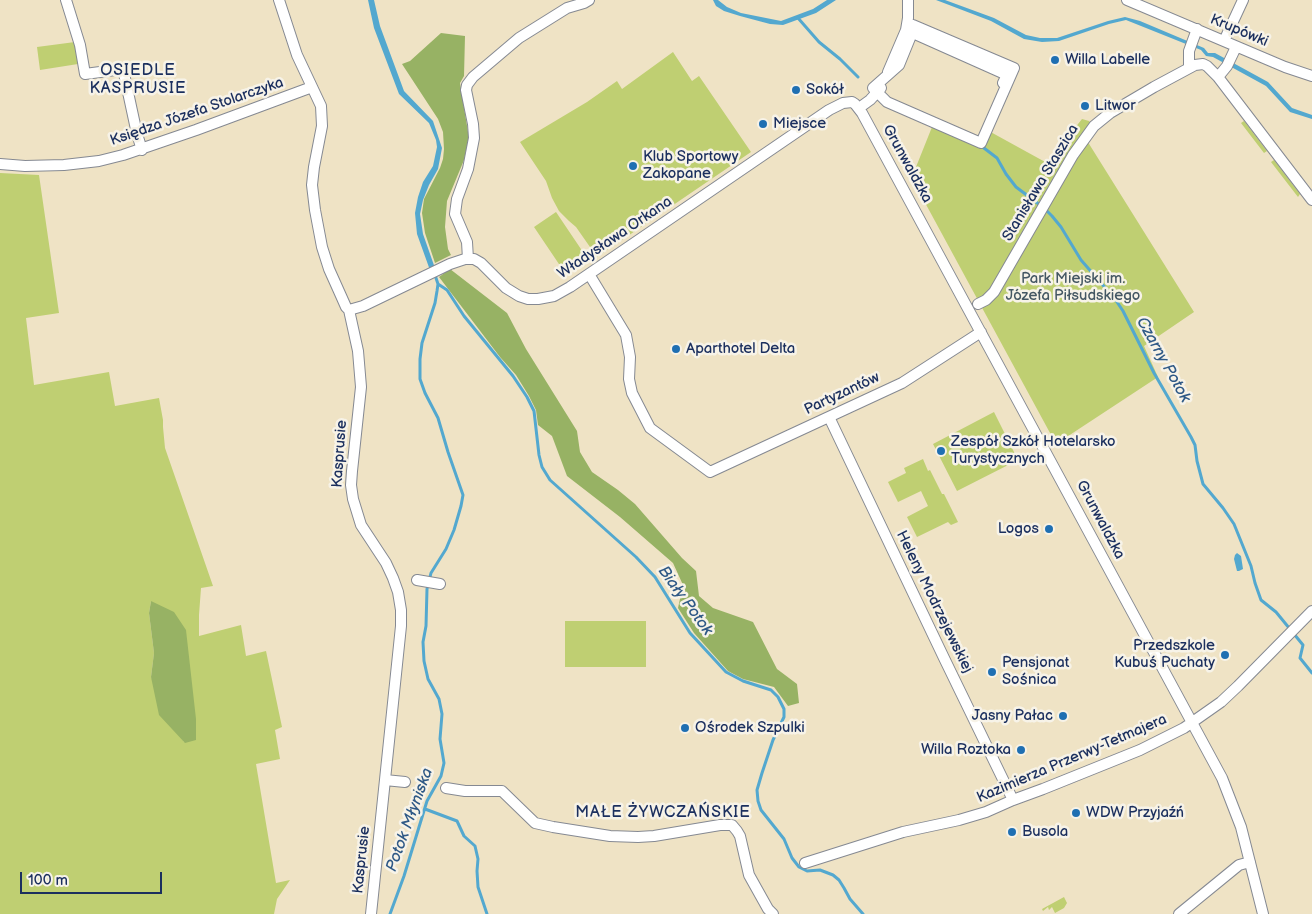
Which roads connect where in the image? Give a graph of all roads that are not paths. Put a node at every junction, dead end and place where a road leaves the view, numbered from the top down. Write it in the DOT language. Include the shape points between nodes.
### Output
graph roads {
  1 [pos="66,0"];
  2 [pos="279,0"];
  3 [pos="908,0"];
  4 [pos="1127,0"];
  5 [pos="1243,0"];
  6 [pos="586,2"];
  7 [pos="1197,29"];
  8 [pos="908,31"];
  9 [pos="1224,41"];
  10 [pos="1236,47"];
  11 [pos="1189,68"];
  12 [pos="1312,76"];
  13 [pos="1218,77"];
  14 [pos="312,87"];
  15 [pos="877,92"];
  16 [pos="855,105"];
  17 [pos="981,133"];
  18 [pos="142,150"];
  19 [pos="0,164"];
  20 [pos="1312,200"];
  21 [pos="468,259"];
  22 [pos="590,274"];
  23 [pos="978,304"];
  24 [pos="350,310"];
  25 [pos="981,332"];
  26 [pos="828,417"];
  27 [pos="417,580"];
  28 [pos="440,584"];
  29 [pos="1312,611"];
  30 [pos="1192,722"];
  31 [pos="385,780"];
  32 [pos="404,782"];
  33 [pos="446,788"];
  34 [pos="1013,800"];
  35 [pos="1250,862"];
  36 [pos="805,863"];
  37 [pos="371,914"];
  38 [pos="773,914"];
  39 [pos="1178,914"];
  40 [pos="1262,914"];
  1 -- 18 [label="street" via="85,74 122,69"];
  2 -- 14 [label="street, Kasprusie"];
  3 -- 8 [label="street"];
  4 -- 7 [label="street, Krupówki"];
  5 -- 9 [label="street"];
  6 -- 21 [label="street" via="567,8 519,38 467,85 474,138 455,214 467,242"];
  7 -- 9 [label="street, Krupówki"];
  7 -- 11 [label="street" via="1189,51"];
  8 -- 15 [label="street"];
  8 -- 15 [label="street" via="912,25 915,26 1014,68 981,143 886,102"];
  8 -- 17 [label="street" via="1007,74"];
  9 -- 10 [label="street, Krupówki"];
  10 -- 12 [label="street, Krupówki"];
  10 -- 13 [label="street" via="1228,66"];
  11 -- 13 [label="street" via="1203,64"];
  11 -- 23 [label="street, Stanisława Staszica" via="1110,113 1094,126 1073,155 994,292"];
  13 -- 20 [label="street"];
  14 -- 18 [label="street, Księdza Józefa Stolarczyka"];
  14 -- 24 [label="street, Kasprusie" via="321,106 323,122 313,177 315,210 330,269 344,304"];
  15 -- 16 [label="street" via="870,100"];
  16 -- 22 [label="street, Władysława Orkana" via="841,104 829,110"];
  16 -- 25 [label="street, Grunwaldzka"];
  18 -- 19 [label="street, Księdza Józefa Stolarczyka" via="74,165"];
  21 -- 22 [label="street, Władysława Orkana" via="481,263 509,290 528,299 554,296"];
  21 -- 24 [label="street" via="459,260"];
  22 -- 26 [label="street, Partyzantów" via="626,335 630,350 630,386 650,428 710,472"];
  24 -- 31 [label="street, Kasprusie" via="361,381 352,471 353,499 361,525 395,581 402,613"];
  25 -- 26 [label="street, Partyzantów" via="902,383"];
  25 -- 30 [label="street, Grunwaldzka"];
  26 -- 34 [label="street, Heleny Modrzejewskiej"];
  27 -- 28 [label="street"];
  29 -- 30 [label="street, Kazimierza Przerwy-Tetmajera" via="1225,698"];
  30 -- 34 [label="street, Kazimierza Przerwy-Tetmajera" via="1140,750"];
  30 -- 35 [label="street, Grunwaldzka" via="1222,778 1241,827"];
  31 -- 32 [label="street"];
  31 -- 37 [label="street, Kasprusie"];
  33 -- 38 [label="street" via="502,791 535,822 617,836 654,836 732,825 740,836 749,875"];
  34 -- 36 [label="street, Kazimierza Przerwy-Tetmajera" via="986,812 903,832"];
  35 -- 39 [label="street" via="1239,865"];
  35 -- 40 [label="street, Grunwaldzka"];
}
